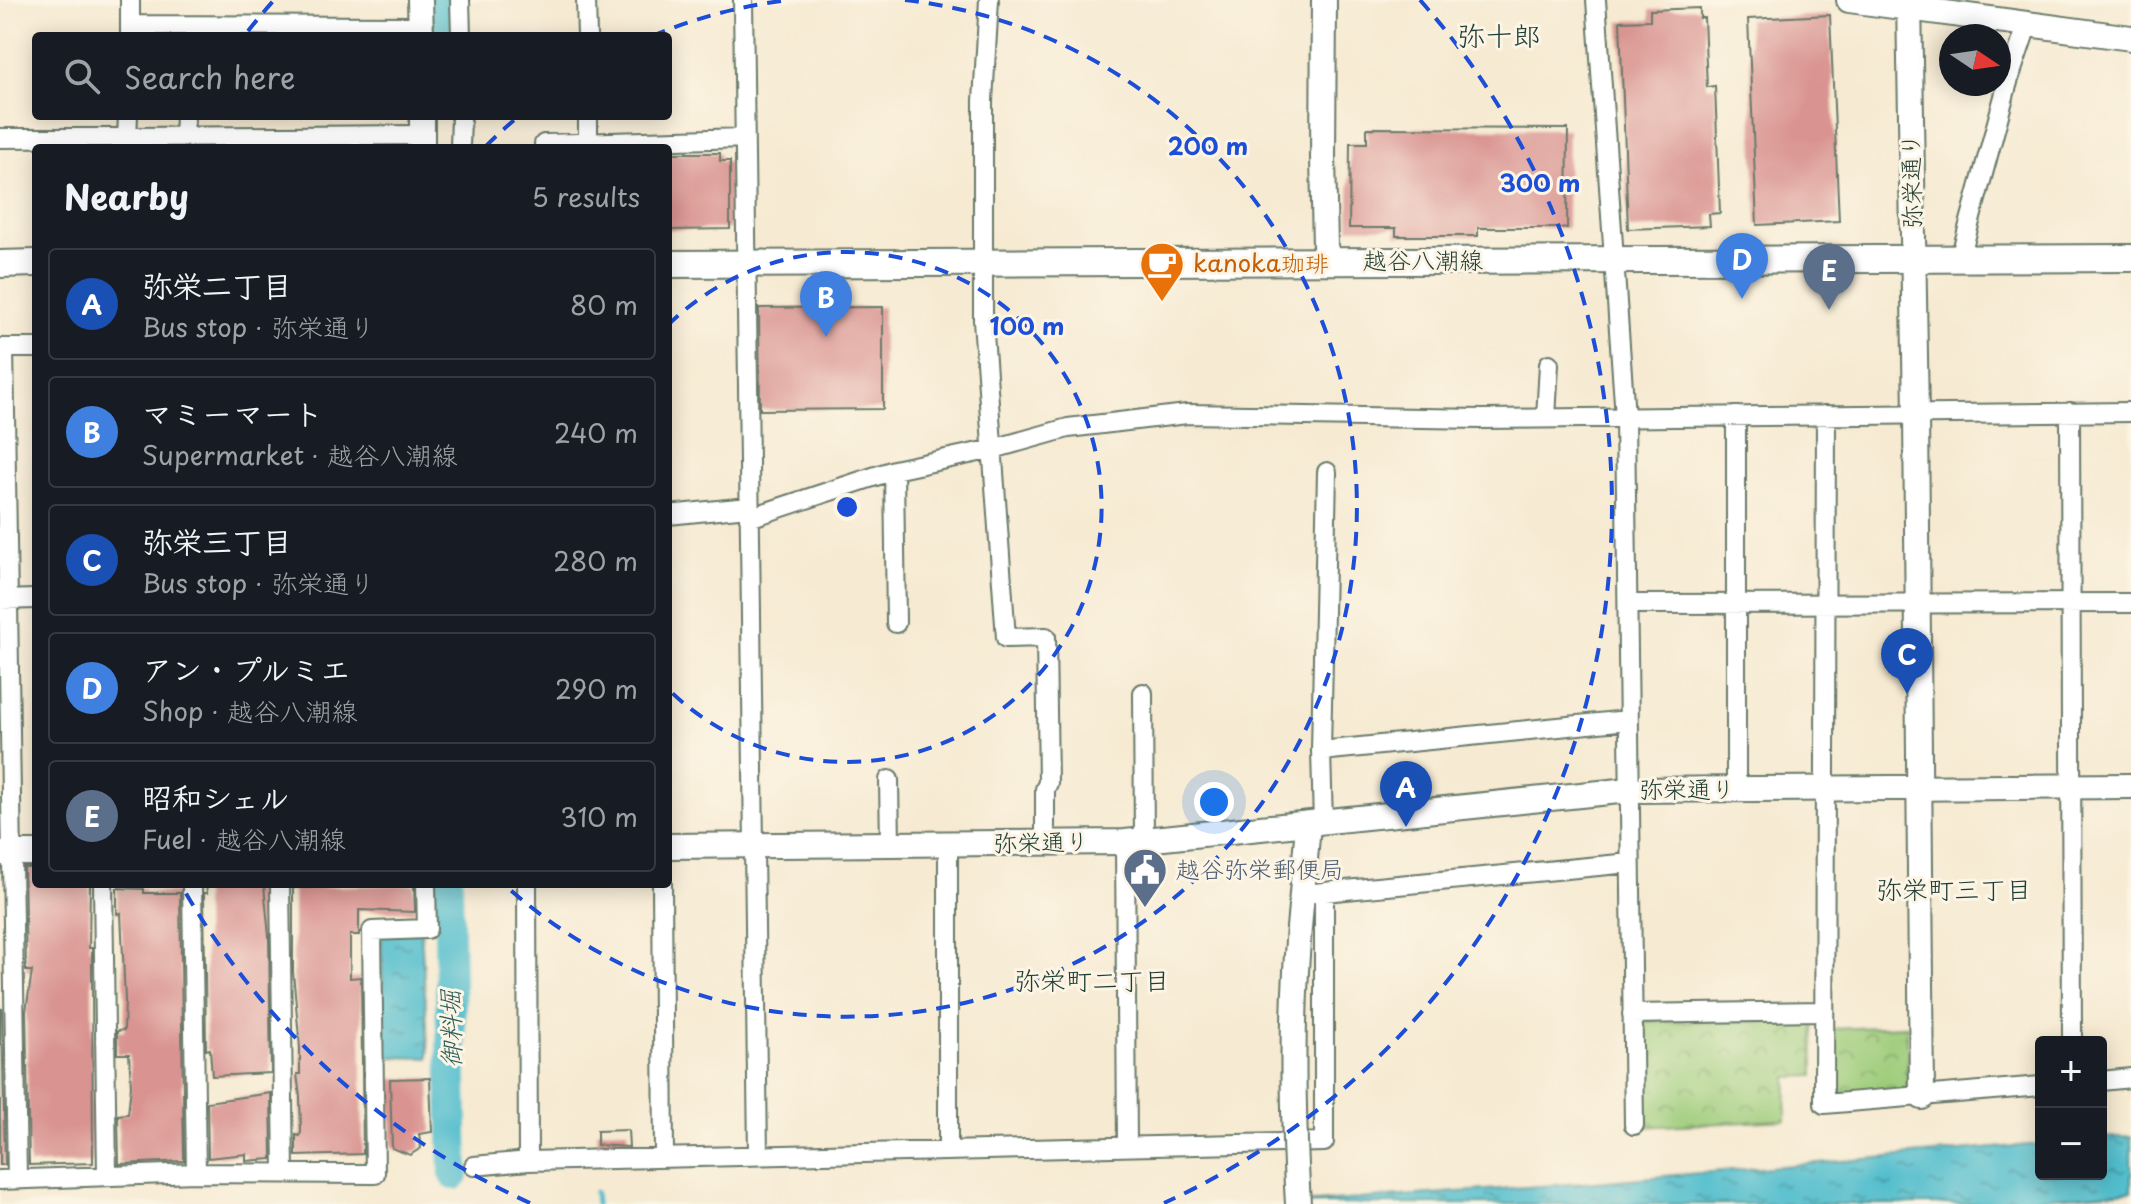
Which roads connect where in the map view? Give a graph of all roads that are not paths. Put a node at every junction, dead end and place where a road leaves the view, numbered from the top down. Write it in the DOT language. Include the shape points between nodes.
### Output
graph roads {
  1 [pos="130,0"];
  2 [pos="420,0"];
  3 [pos="460,0"];
  4 [pos="586,0"];
  5 [pos="743,0"];
  6 [pos="989,0"];
  7 [pos="1324,0"];
  8 [pos="1596,0"];
  9 [pos="1849,0"];
  10 [pos="1909,4"];
  11 [pos="2028,23"];
  12 [pos="130,30"];
  13 [pos="420,31"];
  14 [pos="461,32"];
  15 [pos="587,32"];
  16 [pos="2131,38"];
  17 [pos="128,120"];
  18 [pos="185,120"];
  19 [pos="251,120"];
  20 [pos="286,120"];
  21 [pos="461,120"];
  22 [pos="588,120"];
  23 [pos="422,133"];
  24 [pos="251,136"];
  25 [pos="286,136"];
  26 [pos="127,137"];
  27 [pos="184,137"];
  28 [pos="0,138"];
  29 [pos="744,138"];
  30 [pos="63,143"];
  31 [pos="460,144"];
  32 [pos="588,144"];
  33 [pos="610,144"];
  34 [pos="1914,258"];
  35 [pos="1960,258"];
  36 [pos="2131,258"];
  37 [pos="1614,260"];
  38 [pos="1329,261"];
  39 [pos="32,263"];
  40 [pos="0,264"];
  41 [pos="672,264"];
  42 [pos="984,264"];
  43 [pos="745,265"];
  44 [pos="2,348"];
  45 [pos="32,348"];
  46 [pos="1549,364"];
  47 [pos="2070,412"];
  48 [pos="2131,412"];
  49 [pos="1916,414"];
  50 [pos="1826,415"];
  51 [pos="1736,416"];
  52 [pos="1625,417"];
  53 [pos="1546,418"];
  54 [pos="993,449"];
  55 [pos="894,470"];
  56 [pos="1327,472"];
  57 [pos="748,513"];
  58 [pos="672,515"];
  59 [pos="32,599"];
  60 [pos="4,600"];
  61 [pos="1825,603"];
  62 [pos="2070,603"];
  63 [pos="2131,603"];
  64 [pos="1628,604"];
  65 [pos="1736,604"];
  66 [pos="1917,604"];
  67 [pos="896,623"];
  68 [pos="1143,693"];
  69 [pos="1628,720"];
  70 [pos="1321,751"];
  71 [pos="889,780"];
  72 [pos="2131,786"];
  73 [pos="2072,787"];
  74 [pos="1825,789"];
  75 [pos="1919,789"];
  76 [pos="1629,790"];
  77 [pos="1736,790"];
  78 [pos="1315,824"];
  79 [pos="1134,842"];
  80 [pos="1045,843"];
  81 [pos="890,845"];
  82 [pos="948,845"];
  83 [pos="672,846"];
  84 [pos="753,846"];
  85 [pos="16,853"];
  86 [pos="1630,863"];
  87 [pos="103,888"];
  88 [pos="192,888"];
  89 [pos="280,888"];
  90 [pos="426,888"];
  91 [pos="527,888"];
  92 [pos="662,888"];
  93 [pos="1309,897"];
  94 [pos="1823,1011"];
  95 [pos="1632,1014"];
  96 [pos="2072,1036"];
  97 [pos="2131,1078"];
  98 [pos="2107,1080"];
  99 [pos="2035,1087"];
  100 [pos="1922,1097"];
  101 [pos="1634,1125"];
  102 [pos="1127,1146"];
  103 [pos="948,1149"];
  104 [pos="758,1155"];
  105 [pos="664,1157"];
  106 [pos="528,1161"];
  107 [pos="474,1166"];
  108 [pos="284,1172"];
  109 [pos="196,1173"];
  110 [pos="107,1176"];
  111 [pos="8,1180"];
  112 [pos="1298,1204"];
  1 -- 12 [label="street"];
  2 -- 13 [label="street"];
  3 -- 14 [label="street"];
  4 -- 15 [label="street"];
  5 -- 29 [label="street"];
  6 -- 42 [label="street" via="983,101"];
  7 -- 38 [label="street" via="1323,158"];
  8 -- 37 [label="street"];
  9 -- 10 [label="street"];
  10 -- 11 [label="street"];
  10 -- 34 [label="street, 弥栄通り"];
  11 -- 16 [label="street"];
  11 -- 35 [label="street"];
  12 -- 13 [label="street"];
  17 -- 26 [label="street"];
  18 -- 27 [label="street"];
  19 -- 24 [label="street"];
  20 -- 25 [label="street"];
  21 -- 31 [label="street"];
  22 -- 32 [label="street"];
  23 -- 25 [label="street"];
  24 -- 25 [label="street"];
  24 -- 27 [label="street"];
  26 -- 27 [label="street"];
  26 -- 30 [label="street"];
  28 -- 30 [label="street"];
  29 -- 33 [label="street"];
  29 -- 43 [label="street"];
  34 -- 35 [label="main road, 越谷八潮線"];
  34 -- 37 [label="main road, 越谷八潮線"];
  34 -- 49 [label="street, 弥栄通り"];
  35 -- 36 [label="main road, 越谷八潮線"];
  37 -- 38 [label="main road, 越谷八潮線"];
  37 -- 52 [label="street"];
  38 -- 42 [label="main road, 越谷八潮線"];
  39 -- 40 [label="main road"];
  41 -- 43 [label="main road, 越谷八潮線"];
  42 -- 43 [label="main road, 越谷八潮線"];
  42 -- 54 [label="street"];
  43 -- 57 [label="street"];
  44 -- 45 [label="street"];
  44 -- 60 [label="street"];
  46 -- 53 [label="street"];
  47 -- 48 [label="street"];
  47 -- 49 [label="street"];
  47 -- 62 [label="street"];
  49 -- 50 [label="street"];
  49 -- 66 [label="street, 弥栄通り"];
  50 -- 51 [label="street"];
  50 -- 61 [label="street"];
  51 -- 52 [label="street"];
  51 -- 65 [label="street"];
  52 -- 53 [label="street"];
  52 -- 64 [label="street"];
  53 -- 54 [label="street" via="1187,414 1068,428"];
  54 -- 55 [label="street"];
  54 -- 80 [label="street" via="1006,638 1046,637"];
  55 -- 57 [label="street"];
  55 -- 67 [label="street"];
  56 -- 70 [label="street"];
  57 -- 58 [label="street"];
  57 -- 84 [label="street"];
  59 -- 60 [label="street"];
  60 -- 85 [label="street"];
  61 -- 65 [label="street"];
  61 -- 66 [label="street"];
  61 -- 74 [label="street"];
  62 -- 63 [label="street"];
  62 -- 66 [label="street"];
  62 -- 73 [label="street"];
  64 -- 65 [label="street"];
  64 -- 69 [label="street"];
  65 -- 77 [label="street"];
  66 -- 75 [label="street, 弥栄通り"];
  68 -- 79 [label="street"];
  69 -- 70 [label="street"];
  69 -- 76 [label="street"];
  70 -- 78 [label="street"];
  71 -- 81 [label="street"];
  72 -- 73 [label="street"];
  73 -- 75 [label="street"];
  73 -- 96 [label="street"];
  74 -- 75 [label="street, 弥栄通り"];
  74 -- 77 [label="street, 弥栄通り"];
  74 -- 94 [label="street"];
  75 -- 100 [label="street"];
  76 -- 77 [label="street, 弥栄通り"];
  76 -- 78 [label="street, 弥栄通り"];
  76 -- 86 [label="street"];
  78 -- 79 [label="street, 弥栄通り"];
  78 -- 93 [label="street"];
  79 -- 80 [label="street, 弥栄通り"];
  79 -- 102 [label="street"];
  80 -- 82 [label="street, 弥栄通り"];
  81 -- 82 [label="street, 弥栄通り"];
  81 -- 84 [label="street, 弥栄通り"];
  82 -- 103 [label="street"];
  83 -- 84 [label="street, 弥栄通り"];
  84 -- 104 [label="street"];
  85 -- 111 [label="street"];
  86 -- 93 [label="street"];
  86 -- 95 [label="street"];
  87 -- 110 [label="street"];
  88 -- 109 [label="street"];
  89 -- 108 [label="street"];
  90 -- 108 [label="street" via="427,929 372,931 375,1174"];
  91 -- 106 [label="street"];
  92 -- 105 [label="street"];
  93 -- 102 [label="street" via="1324,1142"];
  93 -- 112 [label="street, bridge" via="1291,1037"];
  94 -- 95 [label="street"];
  94 -- 100 [label="street" via="1824,1104"];
  95 -- 101 [label="street"];
  97 -- 98 [label="street"];
  99 -- 100 [label="street"];
  102 -- 103 [label="street"];
  103 -- 104 [label="street"];
  104 -- 105 [label="street"];
  105 -- 106 [label="street"];
  106 -- 107 [label="street"];
  108 -- 109 [label="street"];
  109 -- 110 [label="street"];
  110 -- 111 [label="street"];
}
